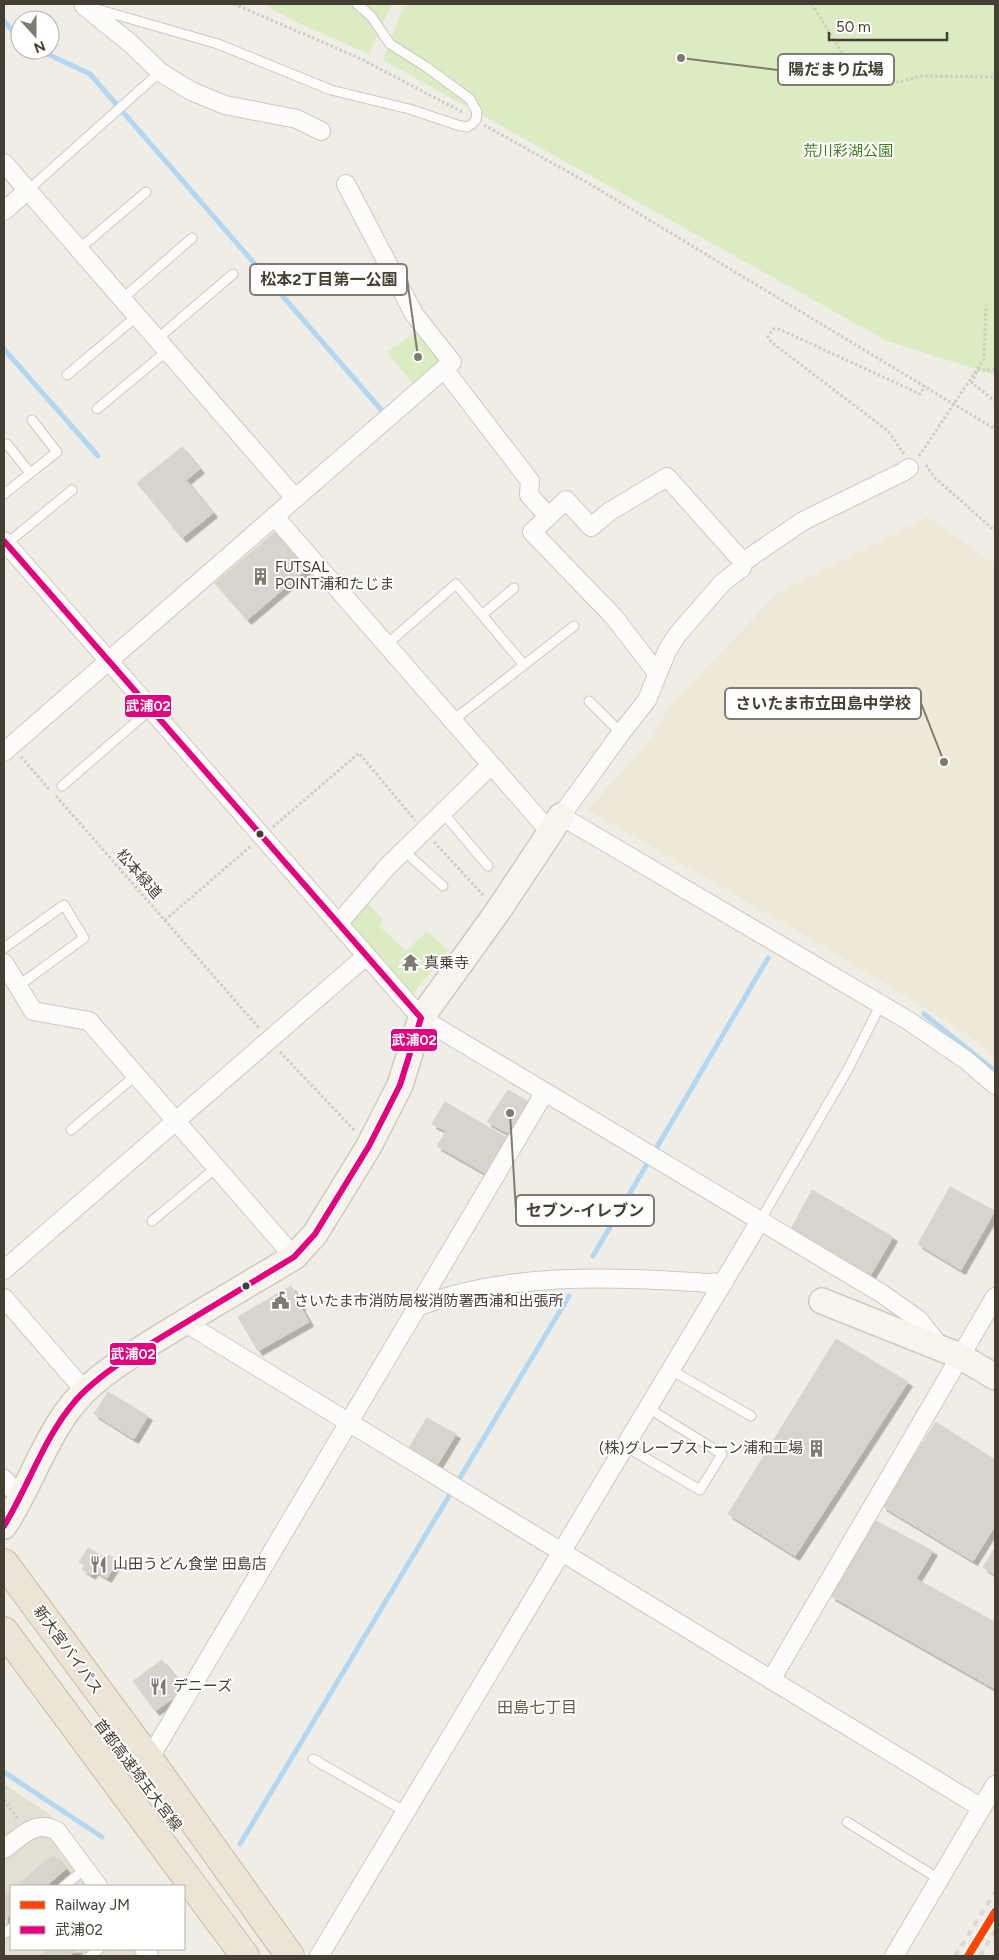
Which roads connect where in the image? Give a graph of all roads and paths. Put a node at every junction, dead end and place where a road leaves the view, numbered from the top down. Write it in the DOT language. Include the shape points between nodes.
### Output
graph roads {
  1 [pos="234,4"];
  2 [pos="357,4"];
  3 [pos="812,4"];
  4 [pos="81,5"];
  5 [pos="160,72"];
  6 [pos="995,77"];
  7 [pos="476,120"];
  8 [pos="321,132"];
  9 [pos="4,163"];
  10 [pos="346,184"];
  11 [pos="28,190"];
  12 [pos="146,192"];
  13 [pos="4,211"];
  14 [pos="192,238"];
  15 [pos="79,249"];
  16 [pos="233,274"];
  17 [pos="122,299"];
  18 [pos="986,305"];
  19 [pos="137,316"];
  20 [pos="162,345"];
  21 [pos="444,369"];
  22 [pos="977,370"];
  23 [pos="995,370"];
  24 [pos="67,375"];
  25 [pos="924,386"];
  26 [pos="995,401"];
  27 [pos="954,404"];
  28 [pos="97,409"];
  29 [pos="32,420"];
  30 [pos="995,429"];
  31 [pos="7,444"];
  32 [pos="909,468"];
  33 [pos="30,473"];
  34 [pos="72,490"];
  35 [pos="4,494"];
  36 [pos="295,498"];
  37 [pos="274,516"];
  38 [pos="548,516"];
  39 [pos="995,531"];
  40 [pos="5,543"];
  41 [pos="743,562"];
  42 [pos="514,588"];
  43 [pos="482,615"];
  44 [pos="574,626"];
  45 [pos="386,645"];
  46 [pos="108,661"];
  47 [pos="524,665"];
  48 [pos="658,673"];
  49 [pos="589,700"];
  50 [pos="150,709"];
  51 [pos="452,721"];
  52 [pos="620,733"];
  53 [pos="7,749"];
  54 [pos="491,765"];
  55 [pos="62,786"];
  56 [pos="443,812"];
  57 [pos="556,824"];
  58 [pos="424,831"];
  59 [pos="262,837"];
  60 [pos="404,851"];
  61 [pos="488,866"];
  62 [pos="443,886"];
  63 [pos="498,911"];
  64 [pos="338,924"];
  65 [pos="4,948"];
  66 [pos="366,956"];
  67 [pos="4,963"];
  68 [pos="18,986"];
  69 [pos="881,1004"];
  70 [pos="421,1018"];
  71 [pos="136,1075"];
  72 [pos="995,1085"];
  73 [pos="545,1092"];
  74 [pos="176,1120"];
  75 [pos="71,1130"];
  76 [pos="217,1167"];
  77 [pos="152,1220"];
  78 [pos="760,1221"];
  79 [pos="294,1257"];
  80 [pos="4,1270"];
  81 [pos="724,1282"];
  82 [pos="995,1296"];
  83 [pos="4,1298"];
  84 [pos="822,1301"];
  85 [pos="419,1306"];
  86 [pos="184,1322"];
  87 [pos="950,1352"];
  88 [pos="671,1370"];
  89 [pos="995,1377"];
  90 [pos="84,1390"];
  91 [pos="648,1408"];
  92 [pos="751,1416"];
  93 [pos="349,1423"];
  94 [pos="625,1446"];
  95 [pos="4,1479"];
  96 [pos="21,1499"];
  97 [pos="4,1526"];
  98 [pos="562,1552"];
  99 [pos="4,1563"];
  100 [pos="4,1594"];
  101 [pos="4,1631"];
  102 [pos="4,1657"];
  103 [pos="771,1680"];
  104 [pos="148,1759"];
  105 [pos="313,1759"];
  106 [pos="995,1785"];
  107 [pos="4,1800"];
  108 [pos="982,1808"];
  109 [pos="406,1812"];
  110 [pos="847,1822"];
  111 [pos="28,1832"];
  112 [pos="4,1849"];
  113 [pos="85,1869"];
  114 [pos="940,1879"];
  115 [pos="65,1885"];
  116 [pos="97,1885"];
  117 [pos="175,1885"];
  118 [pos="185,1898"];
  119 [pos="228,1956"];
  120 [pos="245,1956"];
  121 [pos="273,1956"];
  122 [pos="290,1956"];
  123 [pos="319,1956"];
  124 [pos="894,1956"];
  1 -- 7 [label="path" via="368,63"];
  2 -- 7 [label="lane" via="371,16 390,44 470,99 477,112"];
  3 -- 6 [label="path" via="854,72 871,82 883,84 920,76"];
  4 -- 5 [label="street" via="130,43"];
  4 -- 7 [label="lane" via="218,44 331,90 409,109 457,125 467,126"];
  5 -- 8 [label="street" via="190,91 225,105 297,119"];
  5 -- 11 [label="lane"];
  7 -- 25 [label="path" via="588,183"];
  9 -- 11 [label="street"];
  10 -- 21 [label="street" via="414,314 452,362"];
  11 -- 13 [label="street"];
  11 -- 15 [label="street"];
  12 -- 15 [label="lane"];
  14 -- 17 [label="lane"];
  15 -- 17 [label="street"];
  16 -- 20 [label="lane"];
  17 -- 19 [label="street"];
  18 -- 22 [label="path" via="986,353"];
  19 -- 20 [label="street"];
  19 -- 24 [label="lane"];
  20 -- 28 [label="lane"];
  20 -- 36 [label="street"];
  21 -- 36 [label="street"];
  21 -- 38 [label="street" via="530,481 529,495"];
  22 -- 23 [label="path"];
  22 -- 26 [label="path" via="972,383"];
  22 -- 27 [label="path"];
  25 -- 27 [label="path"];
  25 -- 32 [label="path" via="920,394 779,329 773,329 768,338 888,431 908,459"];
  27 -- 30 [label="path"];
  27 -- 39 [label="path" via="920,456 934,477"];
  29 -- 33 [label="lane" via="57,452"];
  31 -- 33 [label="lane"];
  32 -- 41 [label="street" via="803,521"];
  33 -- 35 [label="lane"];
  34 -- 40 [label="lane"];
  36 -- 37 [label="street"];
  37 -- 45 [label="street"];
  37 -- 46 [label="street"];
  38 -- 41 [label="street" via="566,500 591,527 609,512 667,477"];
  38 -- 48 [label="street" via="532,532 614,617"];
  40 -- 46 [label="street"];
  41 -- 48 [label="street" via="742,568 723,582 677,635"];
  42 -- 43 [label="lane"];
  43 -- 45 [label="lane" via="456,584"];
  43 -- 47 [label="lane"];
  44 -- 47 [label="lane"];
  45 -- 51 [label="street"];
  46 -- 50 [label="street"];
  46 -- 53 [label="street"];
  47 -- 51 [label="lane"];
  48 -- 52 [label="street" via="647,700"];
  49 -- 52 [label="lane"];
  50 -- 55 [label="lane"];
  50 -- 59 [label="street"];
  51 -- 54 [label="street"];
  52 -- 57 [label="street"];
  53 -- 59 [label="path, 松本緑道" via="164,920"];
  54 -- 56 [label="street"];
  54 -- 57 [label="street"];
  56 -- 58 [label="street"];
  56 -- 61 [label="lane"];
  57 -- 63 [label="street"];
  57 -- 69 [label="street"];
  58 -- 59 [label="path" via="358,753"];
  58 -- 60 [label="street"];
  58 -- 63 [label="path"];
  59 -- 64 [label="street"];
  60 -- 62 [label="lane"];
  60 -- 64 [label="street"];
  63 -- 70 [label="street"];
  64 -- 66 [label="street"];
  65 -- 68 [label="lane" via="64,905 84,938"];
  66 -- 70 [label="street"];
  66 -- 74 [label="street"];
  67 -- 68 [label="street"];
  68 -- 71 [label="street" via="33,1011 89,1021"];
  69 -- 72 [label="street" via="966,1060"];
  69 -- 78 [label="lane" via="848,1069"];
  70 -- 73 [label="street"];
  70 -- 79 [label="street" via="400,1085 369,1146 315,1234"];
  71 -- 74 [label="street"];
  71 -- 75 [label="lane"];
  73 -- 78 [label="street"];
  73 -- 85 [label="street"];
  74 -- 76 [label="street"];
  74 -- 80 [label="street"];
  76 -- 77 [label="lane"];
  76 -- 79 [label="street"];
  78 -- 81 [label="street"];
  78 -- 87 [label="street" via="881,1293 919,1320"];
  79 -- 86 [label="street"];
  81 -- 85 [label="street" via="570,1278 480,1288"];
  81 -- 88 [label="street"];
  82 -- 87 [label="street"];
  83 -- 90 [label="street"];
  84 -- 87 [label="street"];
  85 -- 93 [label="street"];
  86 -- 90 [label="street"];
  86 -- 93 [label="street"];
  87 -- 89 [label="street"];
  87 -- 103 [label="street"];
  88 -- 91 [label="street"];
  88 -- 92 [label="lane"];
  90 -- 96 [label="street" via="49,1441"];
  91 -- 94 [label="street"];
  91 -- 94 [label="lane" via="722,1454 700,1490"];
  93 -- 98 [label="street"];
  93 -- 104 [label="street"];
  94 -- 98 [label="street"];
  95 -- 96 [label="street"];
  96 -- 97 [label="street"];
  98 -- 103 [label="street"];
  98 -- 109 [label="street"];
  99 -- 104 [label="highway, 新大宮バイパス"];
  100 -- 121 [label="highway, 首都高速埼玉大宮線"];
  101 -- 120 [label="highway, 首都高速埼玉大宮線"];
  102 -- 117 [label="highway"];
  103 -- 108 [label="street"];
  104 -- 122 [label="highway, 新大宮バイパス"];
  105 -- 109 [label="lane"];
  106 -- 108 [label="street"];
  107 -- 111 [label="path"];
  108 -- 114 [label="street"];
  109 -- 123 [label="street"];
  110 -- 114 [label="lane"];
  111 -- 112 [label="street"];
  111 -- 113 [label="street" via="43,1826 57,1832"];
  113 -- 115 [label="lane"];
  113 -- 116 [label="street"];
  114 -- 124 [label="street"];
  118 -- 119 [label="highway"];
}
